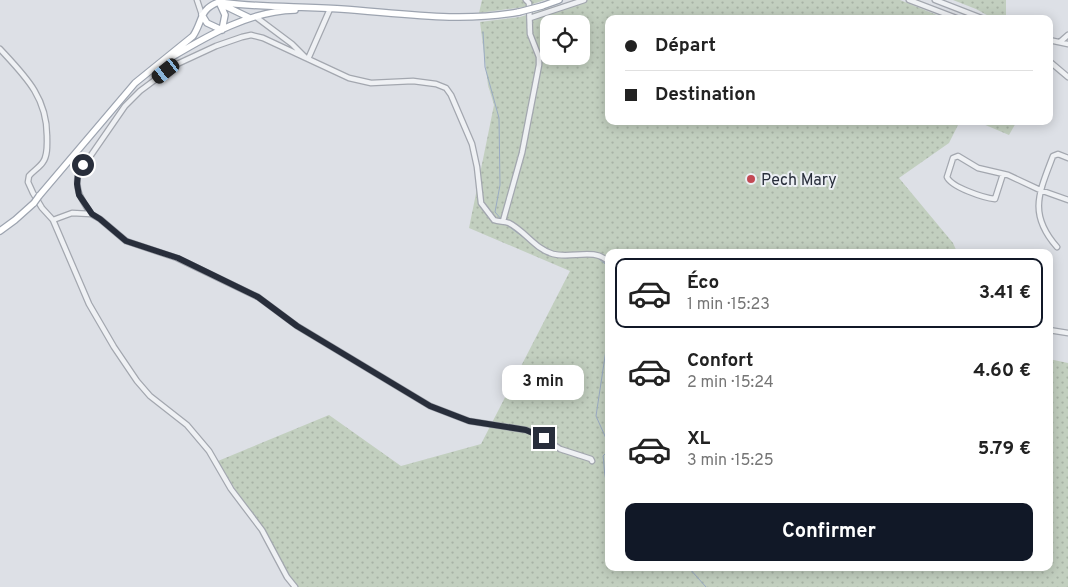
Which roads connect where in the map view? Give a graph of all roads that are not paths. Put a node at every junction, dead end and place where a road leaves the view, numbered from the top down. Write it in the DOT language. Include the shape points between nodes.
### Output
graph roads {
  1 [pos="197,0"];
  2 [pos="526,0"];
  3 [pos="559,0"];
  4 [pos="584,0"];
  5 [pos="909,0"];
  6 [pos="216,1"];
  7 [pos="938,1"];
  8 [pos="330,9"];
  9 [pos="340,9"];
  10 [pos="202,15"];
  11 [pos="949,15"];
  12 [pos="974,15"];
  13 [pos="253,17"];
  14 [pos="530,18"];
  15 [pos="222,30"];
  16 [pos="1068,35"];
  17 [pos="1053,41"];
  18 [pos="1060,42"];
  19 [pos="1068,44"];
  20 [pos="0,49"];
  21 [pos="307,58"];
  22 [pos="1053,65"];
  23 [pos="155,66"];
  24 [pos="1068,78"];
  25 [pos="1068,158"];
  26 [pos="1003,174"];
  27 [pos="1040,190"];
  28 [pos="1068,200"];
  29 [pos="92,214"];
  30 [pos="53,220"];
  31 [pos="503,221"];
  32 [pos="0,231"];
  33 [pos="1057,247"];
  34 [pos="605,259"];
  35 [pos="1053,331"];
  36 [pos="1068,333"];
  37 [pos="592,461"];
  38 [pos="295,587"];
  1 -- 10 [label="street"];
  2 -- 14 [label="street"];
  3 -- 9 [label="main road, bridge" via="496,16 436,18"];
  4 -- 14 [label="street"];
  5 -- 11 [label="street"];
  6 -- 9 [label="main road"];
  6 -- 10 [label="main road"];
  6 -- 13 [label="main road"];
  6 -- 15 [label="main road" via="225,15"];
  7 -- 12 [label="street"];
  8 -- 9 [label="main road"];
  8 -- 13 [label="main road" via="290,10"];
  8 -- 21 [label="street"];
  10 -- 15 [label="main road" via="207,23"];
  10 -- 23 [label="main road" via="193,36"];
  13 -- 15 [label="main road"];
  13 -- 21 [label="street"];
  14 -- 31 [label="street" via="530,34 539,65 522,153"];
  15 -- 23 [label="main road"];
  16 -- 18 [label="street"];
  17 -- 18 [label="street"];
  18 -- 19 [label="street"];
  20 -- 30 [label="street" via="41,101 47,143 45,160 28,176 28,182 42,208"];
  21 -- 29 [label="street" via="251,35 216,46 166,71 125,106 78,174 79,195"];
  21 -- 31 [label="street" via="349,78 371,83 413,82 446,88 472,144 481,203 494,220"];
  22 -- 24 [label="street"];
  23 -- 32 [label="main road, bridge" via="135,83 34,203"];
  25 -- 27 [label="street" via="1058,154 1053,156"];
  26 -- 26 [label="street" via="978,168 958,156 954,158 947,177 950,183 995,199"];
  26 -- 27 [label="street"];
  27 -- 28 [label="street"];
  27 -- 33 [label="street" via="1038,208 1042,226"];
  29 -- 30 [label="street" via="72,213"];
  29 -- 37 [label="street" via="130,243 178,258 258,297 297,326 430,406 469,421 538,434 560,449"];
  30 -- 38 [label="street" via="89,304 114,348 150,396 187,425 208,451 262,530"];
  31 -- 34 [label="street" via="547,251 598,255"];
  35 -- 36 [label="street"];
}
